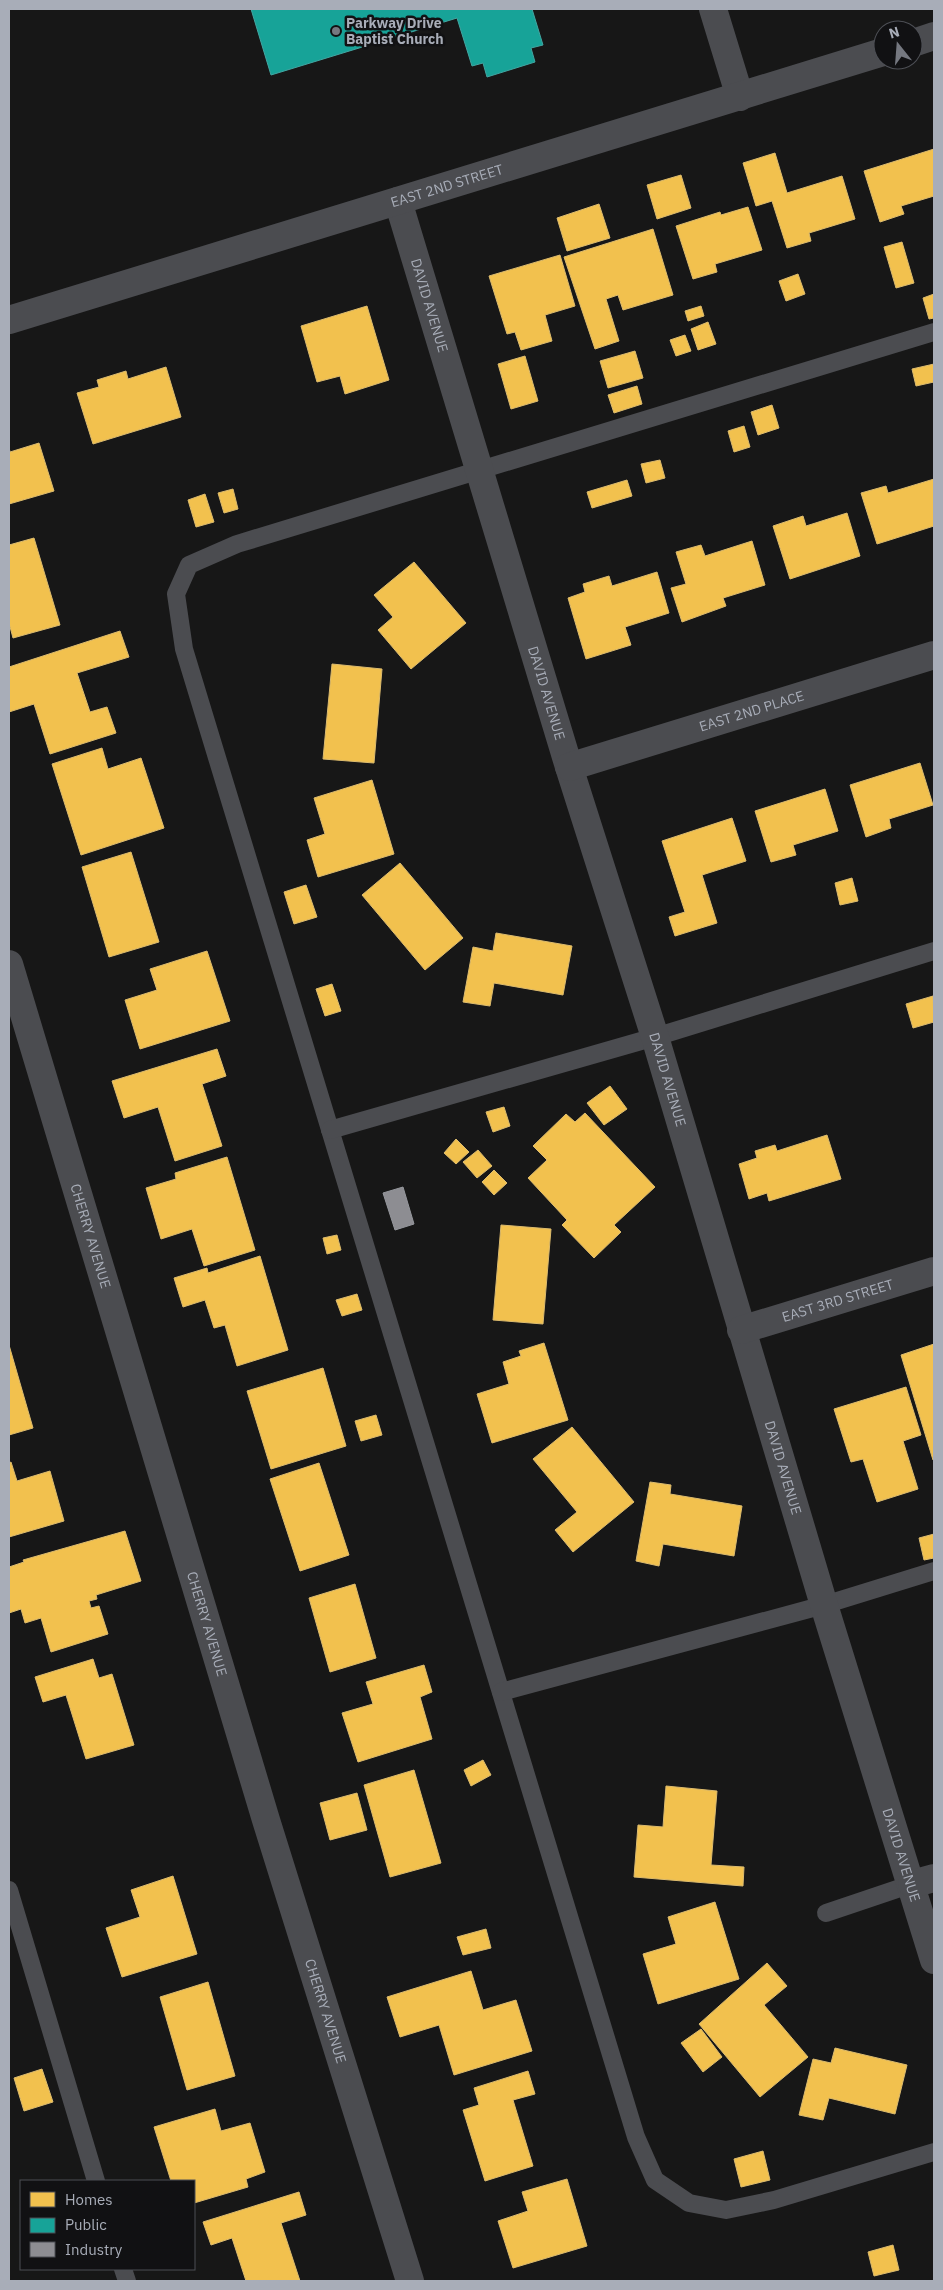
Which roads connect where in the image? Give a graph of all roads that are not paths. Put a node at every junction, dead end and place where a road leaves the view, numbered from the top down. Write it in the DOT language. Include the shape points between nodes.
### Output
graph roads {
  1 [pos="713,9"];
  2 [pos="873,55"];
  3 [pos="740,97"];
  4 [pos="398,201"];
  5 [pos="9,320"];
  6 [pos="934,332"];
  7 [pos="480,471"];
  8 [pos="934,655"];
  9 [pos="569,767"];
  10 [pos="934,951"];
  11 [pos="9,964"];
  12 [pos="655,1037"];
  13 [pos="330,1130"];
  14 [pos="934,1270"];
  15 [pos="741,1330"];
  16 [pos="934,1571"];
  17 [pos="824,1605"];
  18 [pos="501,1692"];
  19 [pos="923,1881"];
  20 [pos="9,1890"];
  21 [pos="826,1913"];
  22 [pos="934,1960"];
  23 [pos="934,2152"];
  24 [pos="96,2180"];
  25 [pos="410,2281"];
  1 -- 3 [label="street"];
  2 -- 3 [label="street, EAST 2ND STREET"];
  3 -- 4 [label="street, EAST 2ND STREET"];
  4 -- 5 [label="street, EAST 2ND STREET"];
  4 -- 7 [label="street, DAVID AVENUE"];
  6 -- 7 [label="lane"];
  7 -- 9 [label="street, DAVID AVENUE"];
  7 -- 13 [label="lane" via="237,544 189,565 176,594 184,649"];
  8 -- 9 [label="street, EAST 2ND PLACE"];
  9 -- 12 [label="street, DAVID AVENUE"];
  10 -- 12 [label="lane"];
  11 -- 25 [label="street, CHERRY AVENUE" via="266,1820"];
  12 -- 13 [label="lane"];
  12 -- 15 [label="street, DAVID AVENUE"];
  13 -- 18 [label="lane"];
  14 -- 15 [label="street, EAST 3RD STREET"];
  15 -- 17 [label="street, DAVID AVENUE"];
  16 -- 17 [label="lane"];
  17 -- 18 [label="lane"];
  17 -- 19 [label="street, DAVID AVENUE"];
  18 -- 23 [label="lane" via="636,2137 655,2180 689,2203 726,2210 774,2200"];
  19 -- 21 [label="lane"];
  19 -- 22 [label="street, DAVID AVENUE"];
  20 -- 24 [label="lane"];
}
